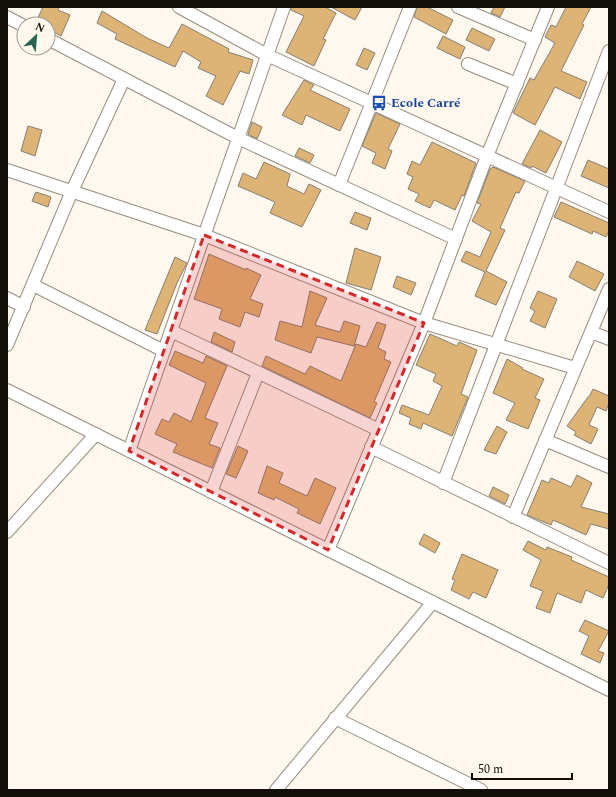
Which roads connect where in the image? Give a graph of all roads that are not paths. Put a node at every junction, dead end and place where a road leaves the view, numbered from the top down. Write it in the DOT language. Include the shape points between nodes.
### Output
graph roads {
  1 [pos="179,7"];
  2 [pos="284,7"];
  3 [pos="410,7"];
  4 [pos="458,7"];
  5 [pos="548,7"];
  6 [pos="7,17"];
  7 [pos="16,22"];
  8 [pos="535,40"];
  9 [pos="56,42"];
  10 [pos="609,51"];
  11 [pos="267,55"];
  12 [pos="468,64"];
  13 [pos="124,79"];
  14 [pos="517,84"];
  15 [pos="371,103"];
  16 [pos="238,138"];
  17 [pos="487,156"];
  18 [pos="7,170"];
  19 [pos="339,185"];
  20 [pos="557,189"];
  21 [pos="72,191"];
  22 [pos="609,212"];
  23 [pos="204,235"];
  24 [pos="456,239"];
  25 [pos="33,284"];
  26 [pos="609,289"];
  27 [pos="7,298"];
  28 [pos="24,307"];
  29 [pos="424,323"];
  30 [pos="171,331"];
  31 [pos="590,332"];
  32 [pos="609,339"];
  33 [pos="496,344"];
  34 [pos="7,345"];
  35 [pos="164,351"];
  36 [pos="575,368"];
  37 [pos="258,373"];
  38 [pos="7,390"];
  39 [pos="379,430"];
  40 [pos="96,434"];
  41 [pos="545,440"];
  42 [pos="371,448"];
  43 [pos="129,451"];
  44 [pos="609,467"];
  45 [pos="443,483"];
  46 [pos="211,492"];
  47 [pos="513,517"];
  48 [pos="7,532"];
  49 [pos="328,550"];
  50 [pos="609,563"];
  51 [pos="433,602"];
  52 [pos="607,685"];
  53 [pos="335,718"];
  54 [pos="276,790"];
  55 [pos="481,790"];
  1 -- 11 [label="street"];
  2 -- 11 [label="street"];
  3 -- 15 [label="street"];
  4 -- 8 [label="street"];
  5 -- 8 [label="street"];
  6 -- 7 [label="street"];
  8 -- 14 [label="street"];
  9 -- 13 [label="street"];
  10 -- 20 [label="street"];
  11 -- 15 [label="street"];
  11 -- 16 [label="street"];
  12 -- 14 [label="street"];
  13 -- 16 [label="street"];
  13 -- 21 [label="street"];
  14 -- 17 [label="street"];
  15 -- 17 [label="street"];
  15 -- 19 [label="street"];
  16 -- 19 [label="street"];
  16 -- 23 [label="street"];
  17 -- 20 [label="street"];
  17 -- 24 [label="street"];
  18 -- 21 [label="street"];
  19 -- 24 [label="street"];
  20 -- 22 [label="street"];
  20 -- 33 [label="street"];
  21 -- 23 [label="street"];
  21 -- 25 [label="street"];
  23 -- 29 [label="street"];
  23 -- 30 [label="street"];
  24 -- 29 [label="street"];
  25 -- 28 [label="street"];
  25 -- 35 [label="street"];
  26 -- 31 [label="street"];
  27 -- 28 [label="street"];
  28 -- 34 [label="street"];
  29 -- 33 [label="street"];
  29 -- 39 [label="street"];
  30 -- 35 [label="street"];
  30 -- 37 [label="street"];
  31 -- 32 [label="street"];
  31 -- 36 [label="street"];
  33 -- 36 [label="street"];
  33 -- 45 [label="street"];
  35 -- 43 [label="street"];
  36 -- 41 [label="street"];
  37 -- 39 [label="street"];
  37 -- 46 [label="street"];
  38 -- 40 [label="street"];
  39 -- 42 [label="street"];
  40 -- 43 [label="street"];
  40 -- 48 [label="street"];
  41 -- 44 [label="street"];
  41 -- 47 [label="street"];
  42 -- 45 [label="street"];
  42 -- 49 [label="street"];
  43 -- 46 [label="street"];
  45 -- 47 [label="street"];
  46 -- 49 [label="street"];
  47 -- 50 [label="street"];
  49 -- 51 [label="street"];
  51 -- 52 [label="street"];
  51 -- 53 [label="street"];
  53 -- 54 [label="street"];
  53 -- 55 [label="street"];
}
